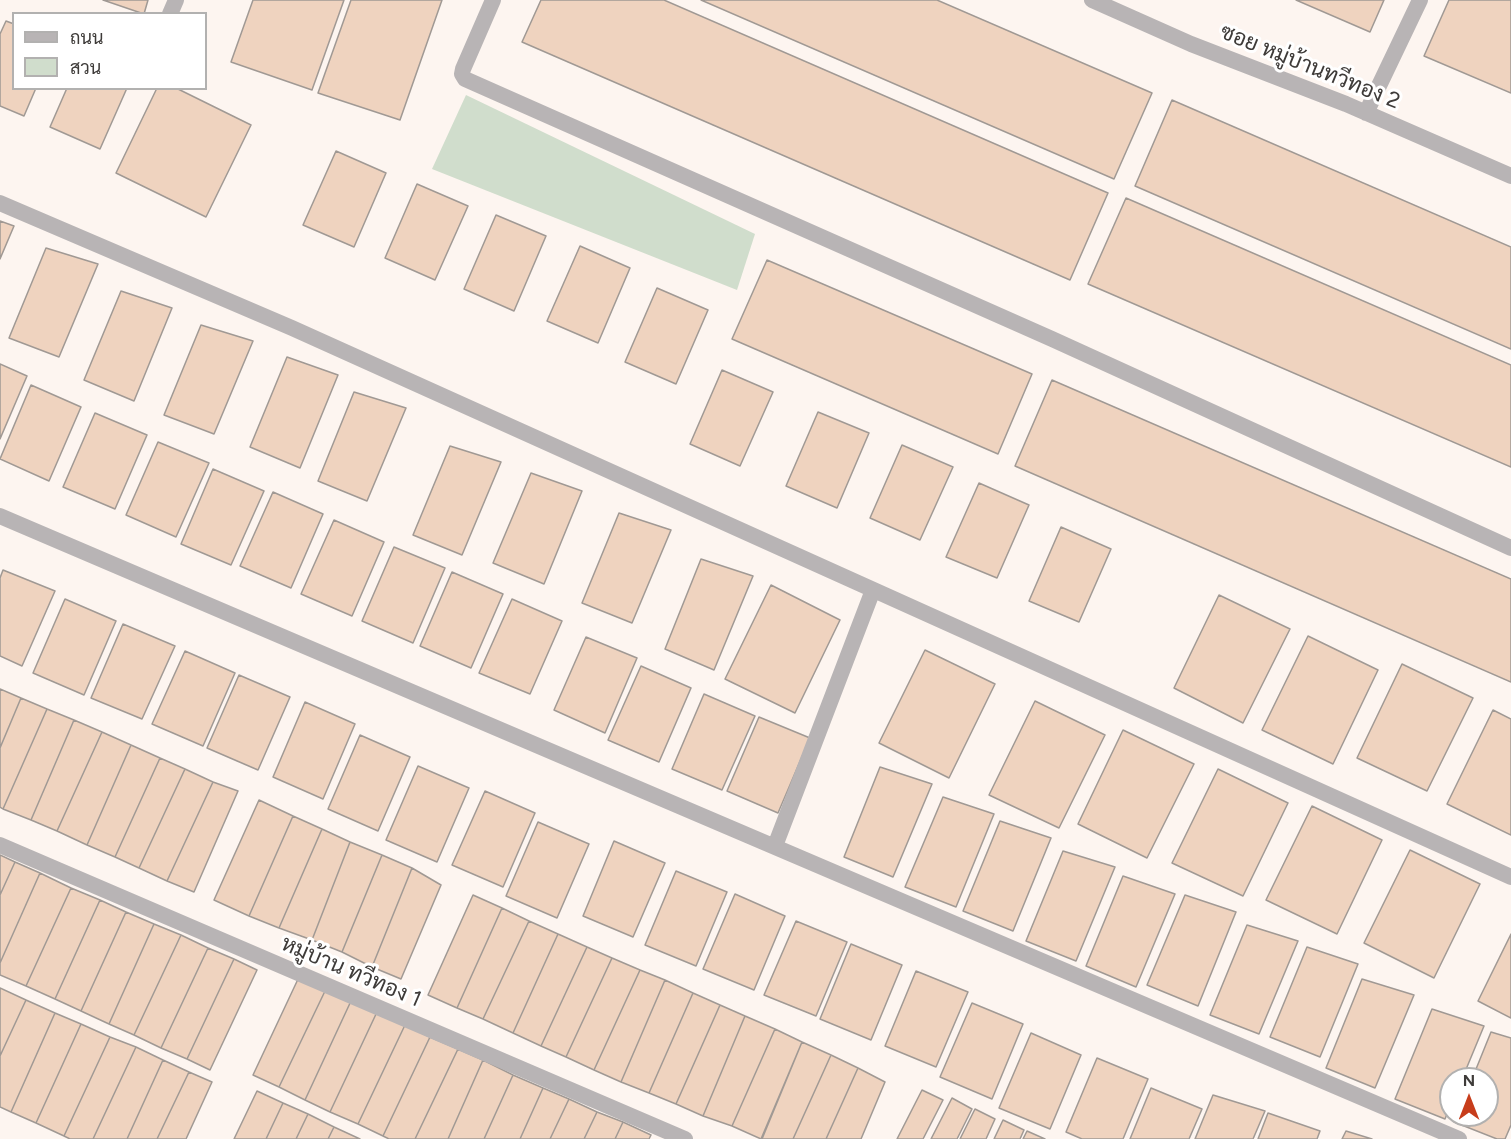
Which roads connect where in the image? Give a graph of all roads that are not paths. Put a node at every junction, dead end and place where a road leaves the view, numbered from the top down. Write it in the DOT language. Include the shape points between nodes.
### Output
graph roads {
  1 [pos="494,0"];
  2 [pos="1092,0"];
  3 [pos="1420,0"];
  4 [pos="1366,113"];
  5 [pos="1511,176"];
  6 [pos="0,203"];
  7 [pos="0,516"];
  8 [pos="1511,548"];
  9 [pos="873,590"];
  10 [pos="0,845"];
  11 [pos="775,846"];
  12 [pos="1511,877"];
  13 [pos="685,1139"];
  14 [pos="1459,1139"];
  1 -- 8 [label="street" via="463,69 465,79"];
  2 -- 4 [label="street, ซอย หมู่บ้านทวีทอง 2"];
  3 -- 4 [label="street"];
  4 -- 5 [label="street, ซอย หมู่บ้านทวีทอง 2"];
  6 -- 9 [label="street" via="292,328"];
  7 -- 11 [label="street"];
  9 -- 11 [label="street"];
  9 -- 12 [label="street"];
  10 -- 13 [label="street, หมู่บ้าน ทวีทอง 1"];
  11 -- 14 [label="street"];
}
